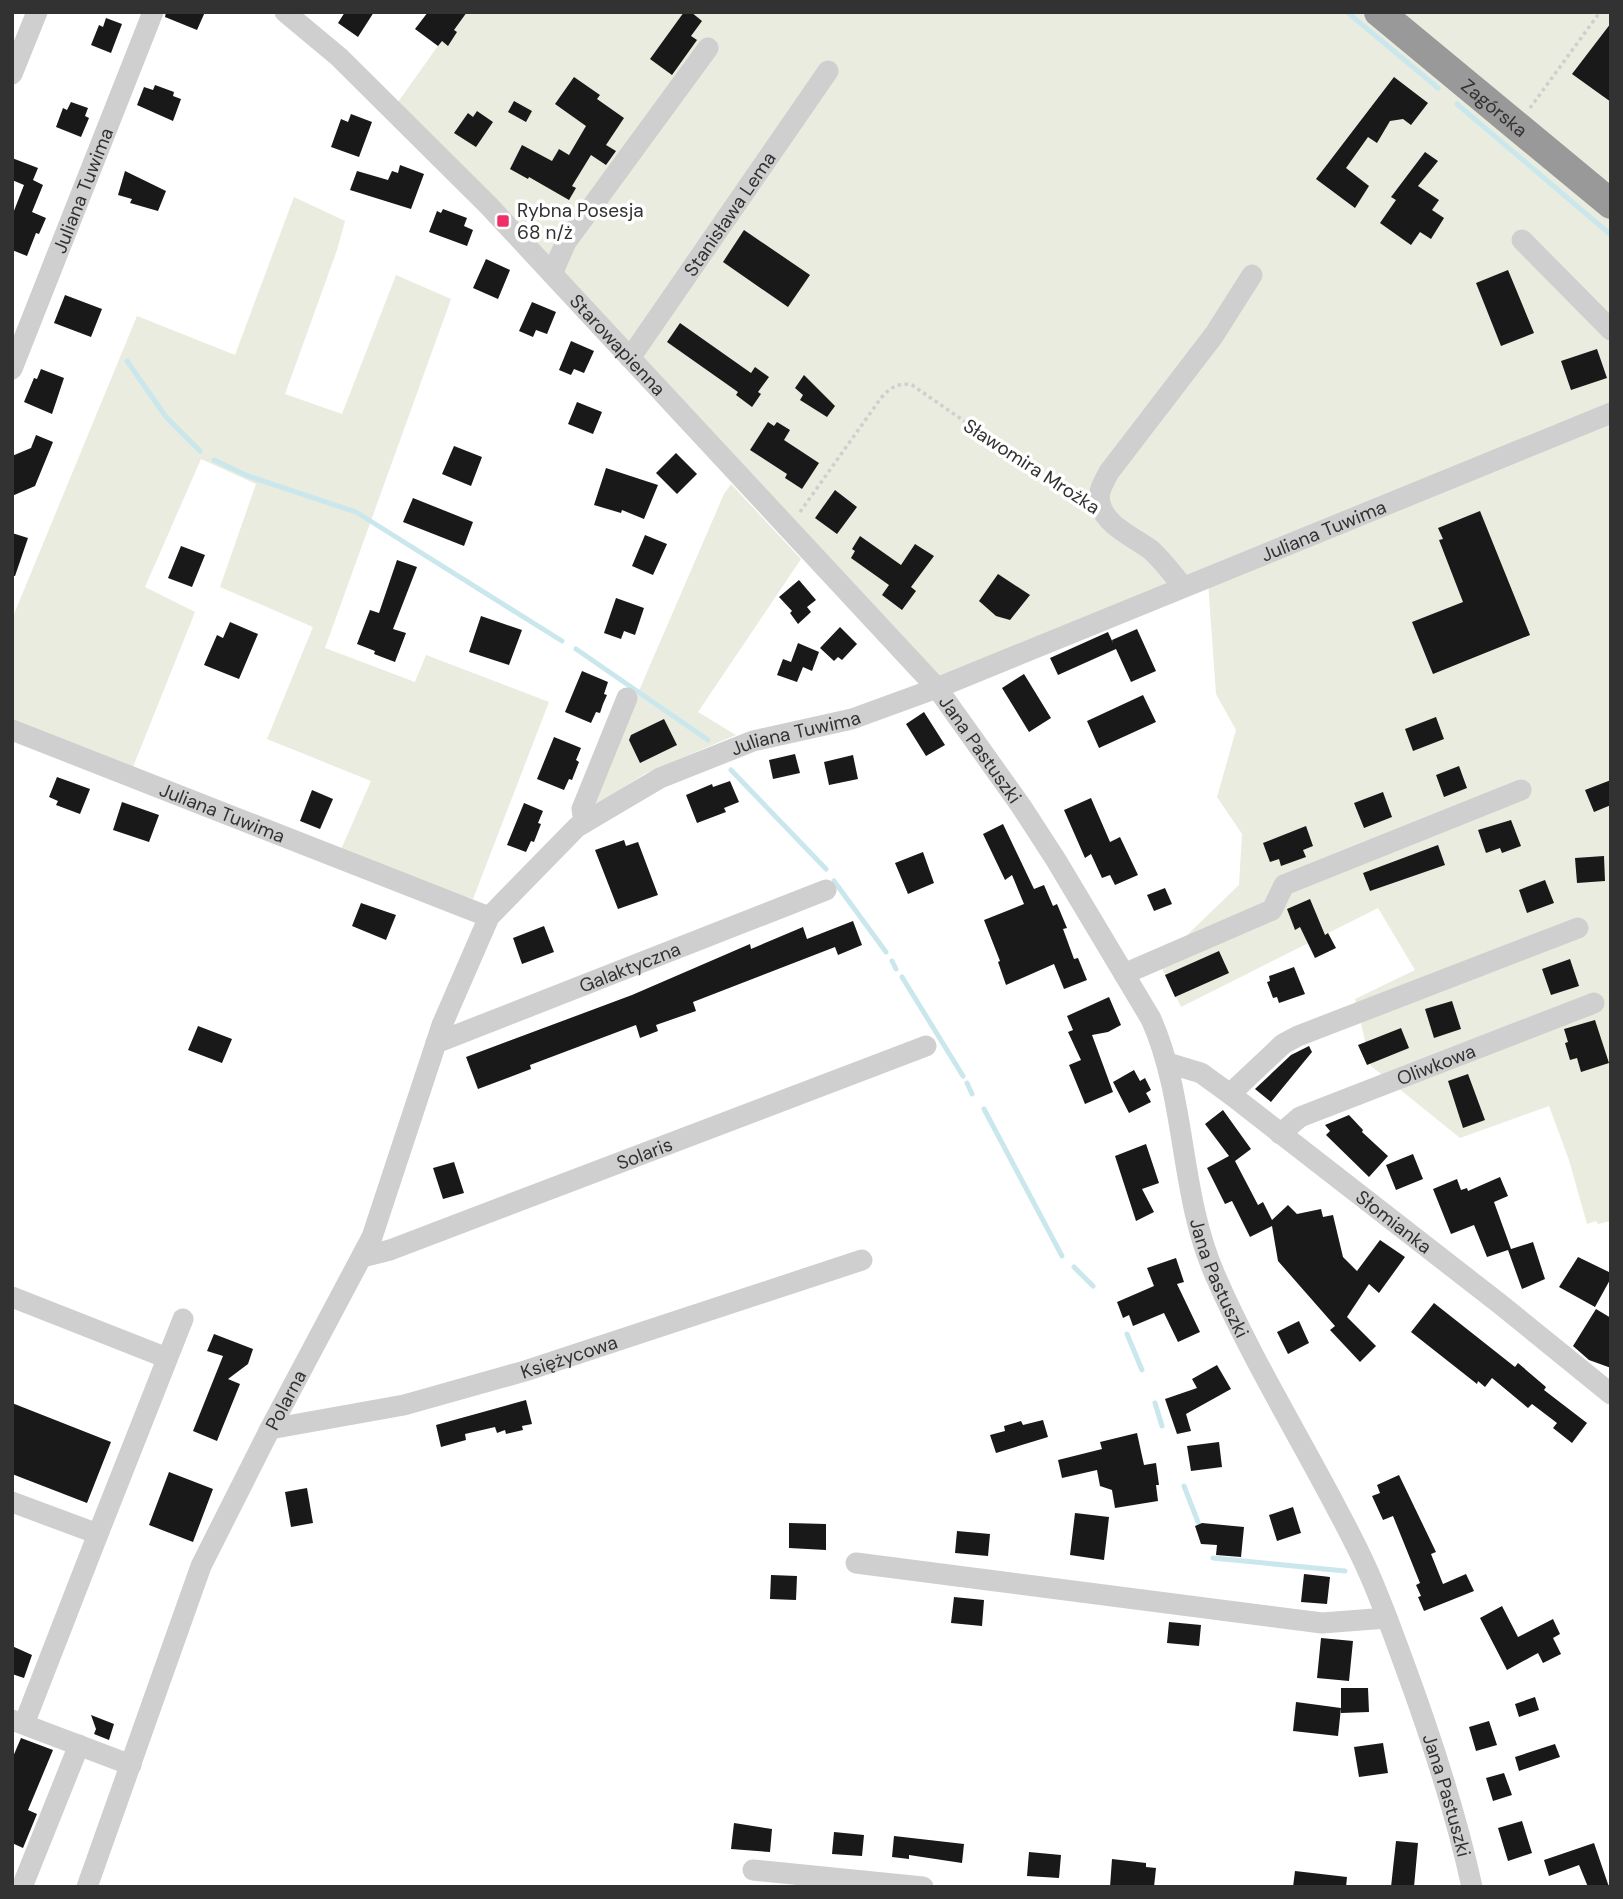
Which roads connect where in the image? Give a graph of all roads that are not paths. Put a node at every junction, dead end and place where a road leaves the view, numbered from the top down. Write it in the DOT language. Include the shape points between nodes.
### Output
graph roads {
  1 [pos="37,12"];
  2 [pos="153,12"];
  3 [pos="285,12"];
  4 [pos="1379,12"];
  5 [pos="708,48"];
  6 [pos="828,71"];
  7 [pos="12,74"];
  8 [pos="1611,204"];
  9 [pos="1522,240"];
  10 [pos="552,274"];
  11 [pos="1252,275"];
  12 [pos="1611,330"];
  13 [pos="630,358"];
  14 [pos="12,369"];
  15 [pos="1611,413"];
  16 [pos="1183,587"];
  17 [pos="937,688"];
  18 [pos="628,698"];
  19 [pos="12,730"];
  20 [pos="1521,790"];
  21 [pos="584,823"];
  22 [pos="825,890"];
  23 [pos="489,917"];
  24 [pos="1578,928"];
  25 [pos="1124,974"];
  26 [pos="1594,1003"];
  27 [pos="436,1043"];
  28 [pos="926,1046"];
  29 [pos="1168,1063"];
  30 [pos="1230,1094"];
  31 [pos="1280,1134"];
  32 [pos="362,1257"];
  33 [pos="862,1259"];
  34 [pos="12,1297"];
  35 [pos="183,1319"];
  36 [pos="167,1358"];
  37 [pos="1611,1394"];
  38 [pos="270,1429"];
  39 [pos="12,1502"];
  40 [pos="98,1534"];
  41 [pos="856,1563"];
  42 [pos="1387,1618"];
  43 [pos="18,1722"];
  44 [pos="79,1745"];
  45 [pos="131,1765"];
  46 [pos="753,1870"];
  47 [pos="22,1887"];
  48 [pos="87,1887"];
  49 [pos="923,1887"];
  50 [pos="1472,1887"];
  1 -- 7 [label="street"];
  2 -- 14 [label="street, Juliana Tuwima"];
  3 -- 10 [label="street, Starowapienna" via="339,58"];
  4 -- 8 [label="highway, Zagórska"];
  5 -- 10 [label="street" via="566,242"];
  6 -- 13 [label="street, Stanisława Lema"];
  9 -- 12 [label="street"];
  10 -- 13 [label="street, Starowapienna"];
  11 -- 16 [label="street, Sławomira Mrożka" via="1208,344 1109,472 1099,495 1104,513 1151,550"];
  13 -- 17 [label="street, Starowapienna"];
  15 -- 16 [label="street, Juliana Tuwima"];
  16 -- 17 [label="street, Juliana Tuwima"];
  17 -- 21 [label="street, Juliana Tuwima" via="852,719 753,741 660,778"];
  17 -- 25 [label="street, Jana Pastuszki" via="1021,806"];
  18 -- 21 [label="street" via="582,809"];
  19 -- 23 [label="street, Juliana Tuwima"];
  20 -- 25 [label="street" via="1284,885 1272,910"];
  21 -- 23 [label="street, Juliana Tuwima"];
  22 -- 27 [label="street, Galaktyczna"];
  23 -- 27 [label="street, Polarna"];
  24 -- 30 [label="street" via="1298,1035"];
  25 -- 29 [label="street, Jana Pastuszki" via="1151,1019"];
  26 -- 31 [label="street, Oliwkowa" via="1300,1117"];
  27 -- 32 [label="street, Polarna"];
  28 -- 32 [label="street, Solaris"];
  29 -- 30 [label="street, Słomianka" via="1201,1073"];
  29 -- 42 [label="street, Jana Pastuszki" via="1190,1195 1214,1274 1363,1559"];
  30 -- 31 [label="street, Słomianka"];
  31 -- 37 [label="street, Słomianka"];
  32 -- 38 [label="street, Polarna"];
  33 -- 38 [label="street, Księżycowa" via="525,1371 404,1405"];
  34 -- 36 [label="street"];
  35 -- 36 [label="street"];
  36 -- 40 [label="street"];
  38 -- 45 [label="street, Polarna" via="201,1566"];
  39 -- 40 [label="street"];
  40 -- 43 [label="street"];
  41 -- 42 [label="street" via="1322,1623"];
  42 -- 50 [label="street, Jana Pastuszki" via="1431,1741"];
  43 -- 44 [label="street"];
  44 -- 45 [label="street"];
  44 -- 47 [label="street"];
  45 -- 48 [label="street, Polarna"];
  46 -- 49 [label="street"];
}
